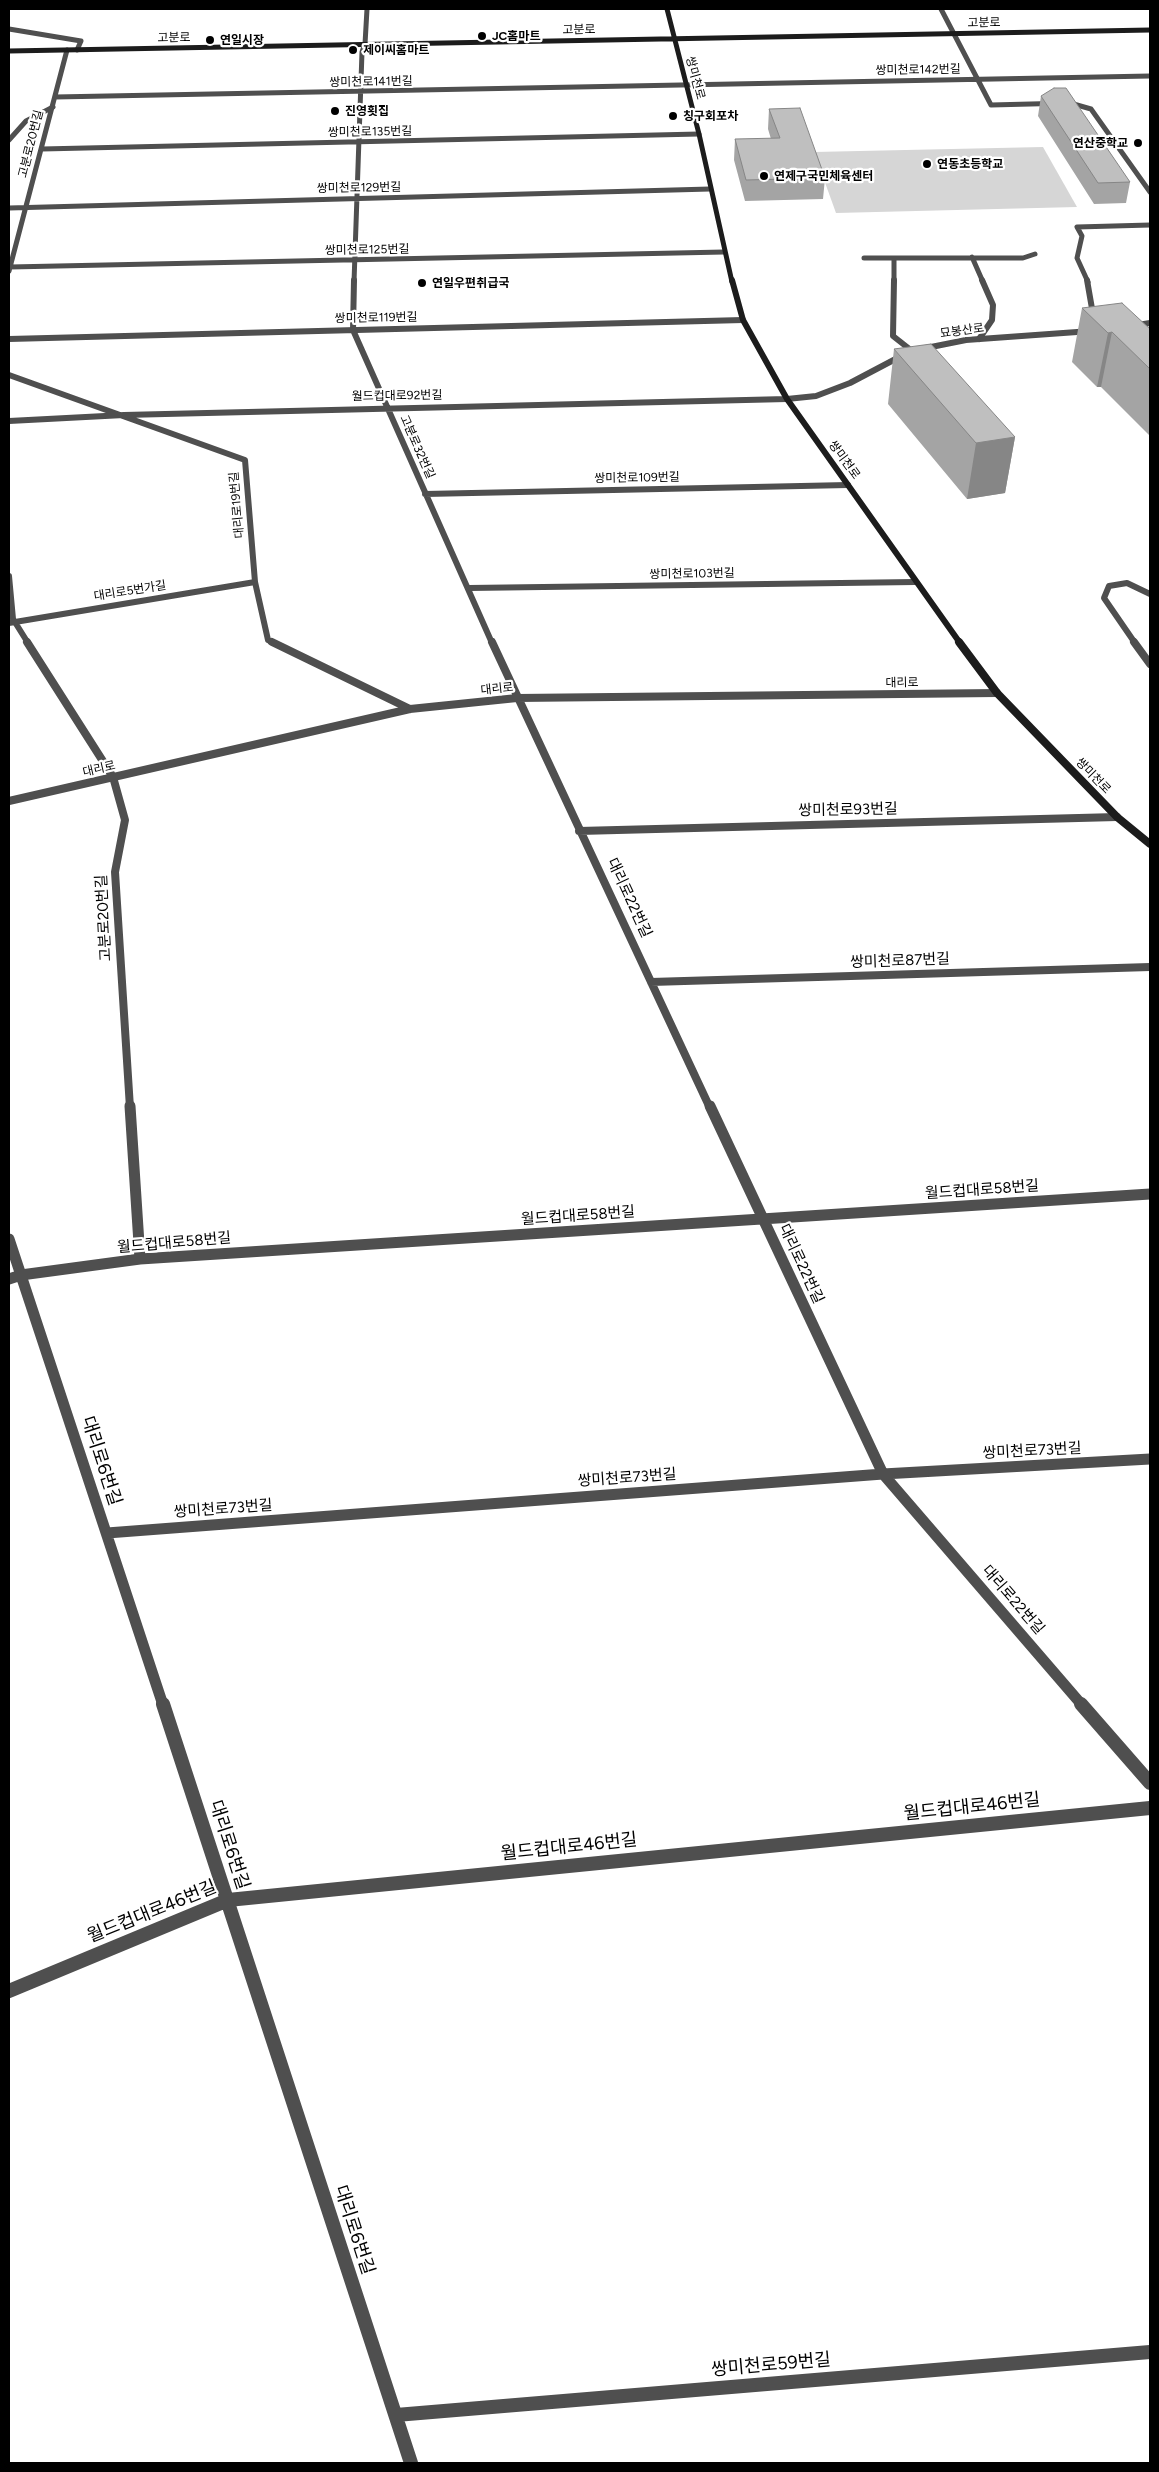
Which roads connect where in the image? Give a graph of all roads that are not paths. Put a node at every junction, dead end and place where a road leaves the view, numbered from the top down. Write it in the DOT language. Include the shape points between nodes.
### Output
graph roads {
  1 [pos="367,9"];
  2 [pos="667,9"];
  3 [pos="941,9"];
  4 [pos="9,28"];
  5 [pos="1150,30"];
  6 [pos="955,33"];
  7 [pos="673,38"];
  8 [pos="365,44"];
  9 [pos="67,50"];
  10 [pos="77,50"];
  11 [pos="9,51"];
  12 [pos="1150,76"];
  13 [pos="978,79"];
  14 [pos="686,86"];
  15 [pos="362,92"];
  16 [pos="55,98"];
  17 [pos="53,107"];
  18 [pos="699,134"];
  19 [pos="9,140"];
  20 [pos="360,142"];
  21 [pos="42,149"];
  22 [pos="710,189"];
  23 [pos="1150,192"];
  24 [pos="356,198"];
  25 [pos="28,207"];
  26 [pos="9,208"];
  27 [pos="1150,225"];
  28 [pos="724,252"];
  29 [pos="1035,254"];
  30 [pos="972,257"];
  31 [pos="864,258"];
  32 [pos="894,258"];
  33 [pos="354,260"];
  34 [pos="10,269"];
  35 [pos="743,320"];
  36 [pos="1150,323"];
  37 [pos="1123,327"];
  38 [pos="354,330"];
  39 [pos="9,339"];
  40 [pos="979,339"];
  41 [pos="912,351"];
  42 [pos="9,374"];
  43 [pos="787,399"];
  44 [pos="387,408"];
  45 [pos="124,415"];
  46 [pos="9,422"];
  47 [pos="848,485"];
  48 [pos="425,494"];
  49 [pos="9,576"];
  50 [pos="255,582"];
  51 [pos="915,582"];
  52 [pos="469,588"];
  53 [pos="1150,594"];
  54 [pos="12,622"];
  55 [pos="1150,664"];
  56 [pos="997,693"];
  57 [pos="517,698"];
  58 [pos="410,709"];
  59 [pos="113,777"];
  60 [pos="9,801"];
  61 [pos="1117,817"];
  62 [pos="579,831"];
  63 [pos="1150,844"];
  64 [pos="1150,967"];
  65 [pos="651,982"];
  66 [pos="1150,1194"];
  67 [pos="762,1220"];
  68 [pos="9,1239"];
  69 [pos="140,1259"];
  70 [pos="15,1277"];
  71 [pos="1150,1459"];
  72 [pos="882,1474"];
  73 [pos="107,1533"];
  74 [pos="1150,1784"];
  75 [pos="1150,1808"];
  76 [pos="228,1900"];
  77 [pos="9,1991"];
  78 [pos="1150,2352"];
  79 [pos="396,2415"];
  80 [pos="411,2463"];
  1 -- 8 [label="street, 고분로32번길"];
  2 -- 7 [label="street, 쌍미천로"];
  3 -- 6 [label="street"];
  4 -- 10 [label="street" via="80,41"];
  5 -- 6 [label="street, 고분로"];
  6 -- 7 [label="street, 고분로"];
  6 -- 13 [label="street"];
  7 -- 8 [label="street, 고분로"];
  7 -- 14 [label="street, 쌍미천로"];
  8 -- 10 [label="street, 고분로"];
  8 -- 15 [label="street, 고분로32번길"];
  9 -- 10 [label="street, 고분로"];
  9 -- 11 [label="street, 고분로"];
  9 -- 16 [label="street, 고분로20번길"];
  12 -- 13 [label="street, 쌍미천로142번길"];
  13 -- 14 [label="street, 쌍미천로142번길"];
  13 -- 23 [label="street" via="991,105 1070,103 1092,109"];
  14 -- 15 [label="street, 쌍미천로141번길"];
  14 -- 18 [label="street, 쌍미천로"];
  15 -- 16 [label="street, 쌍미천로141번길"];
  15 -- 20 [label="street, 고분로32번길"];
  16 -- 17 [label="street, 고분로20번길"];
  17 -- 19 [label="street" via="26,121"];
  17 -- 21 [label="street, 고분로20번길"];
  18 -- 20 [label="street, 쌍미천로135번길"];
  18 -- 22 [label="street, 쌍미천로"];
  20 -- 21 [label="street, 쌍미천로135번길"];
  20 -- 24 [label="street, 고분로32번길"];
  21 -- 25 [label="street, 고분로20번길"];
  22 -- 24 [label="street, 쌍미천로129번길"];
  22 -- 28 [label="street, 쌍미천로"];
  24 -- 25 [label="street, 쌍미천로129번길"];
  24 -- 33 [label="street, 고분로32번길"];
  25 -- 26 [label="street, 쌍미천로129번길"];
  25 -- 34 [label="street, 고분로20번길"];
  27 -- 40 [label="street, 묘봉산로" via="1077,227 1082,236 1077,258 1087,278 1095,331"];
  28 -- 33 [label="street, 쌍미천로125번길"];
  28 -- 35 [label="street, 쌍미천로"];
  29 -- 30 [label="street" via="1023,258"];
  30 -- 32 [label="street"];
  30 -- 40 [label="street" via="994,305 992,320"];
  31 -- 32 [label="street"];
  32 -- 41 [label="street" via="893,336"];
  33 -- 34 [label="street, 쌍미천로125번길"];
  33 -- 38 [label="street, 고분로32번길"];
  35 -- 38 [label="street, 쌍미천로119번길"];
  35 -- 43 [label="street, 쌍미천로"];
  36 -- 37 [label="street"];
  38 -- 39 [label="street, 쌍미천로119번길"];
  38 -- 44 [label="street, 고분로32번길"];
  40 -- 41 [label="street, 묘봉산로"];
  41 -- 43 [label="street, 묘봉산로" via="887,361 850,383 816,396"];
  42 -- 45 [label="street, 대리로19번길"];
  43 -- 44 [label="street, 월드컵대로92번길"];
  43 -- 47 [label="street, 쌍미천로"];
  44 -- 45 [label="street, 월드컵대로92번길"];
  44 -- 48 [label="street, 고분로32번길"];
  45 -- 46 [label="street, 월드컵대로92번길"];
  45 -- 50 [label="street, 대리로19번길" via="245,460"];
  47 -- 48 [label="street, 쌍미천로109번길"];
  47 -- 51 [label="street, 쌍미천로"];
  48 -- 52 [label="street, 고분로32번길"];
  49 -- 54 [label="street, 고분로20번길"];
  50 -- 54 [label="street, 대리로5번가길"];
  50 -- 58 [label="street, 대리로19번길" via="268,640"];
  51 -- 52 [label="street, 쌍미천로103번길"];
  51 -- 56 [label="street, 쌍미천로"];
  52 -- 57 [label="street, 고분로32번길"];
  53 -- 55 [label="street" via="1127,583 1109,586 1104,598"];
  54 -- 59 [label="street, 고분로20번길"];
  56 -- 57 [label="street, 대리로"];
  56 -- 61 [label="street, 쌍미천로"];
  57 -- 58 [label="street, 대리로"];
  57 -- 62 [label="street, 대리로22번길"];
  58 -- 59 [label="street, 대리로"];
  59 -- 60 [label="street, 대리로"];
  59 -- 69 [label="street, 고분로20번길" via="124,820 115,872"];
  61 -- 62 [label="street, 쌍미천로93번길"];
  61 -- 63 [label="street, 쌍미천로"];
  62 -- 65 [label="street, 대리로22번길"];
  64 -- 65 [label="street, 쌍미천로87번길"];
  65 -- 67 [label="street, 대리로22번길"];
  66 -- 67 [label="street, 월드컵대로58번길"];
  67 -- 69 [label="street, 월드컵대로58번길"];
  67 -- 72 [label="street, 대리로22번길"];
  68 -- 70 [label="street, 대리로6번길"];
  69 -- 70 [label="street, 월드컵대로58번길"];
  70 -- 73 [label="street, 대리로6번길"];
  71 -- 72 [label="street, 쌍미천로73번길"];
  72 -- 73 [label="street, 쌍미천로73번길"];
  72 -- 74 [label="street, 대리로22번길"];
  73 -- 76 [label="street, 대리로6번길"];
  75 -- 76 [label="street, 월드컵대로46번길"];
  76 -- 77 [label="street, 월드컵대로46번길"];
  76 -- 79 [label="street, 대리로6번길"];
  78 -- 79 [label="street, 쌍미천로59번길"];
  79 -- 80 [label="street, 대리로6번길"];
}
